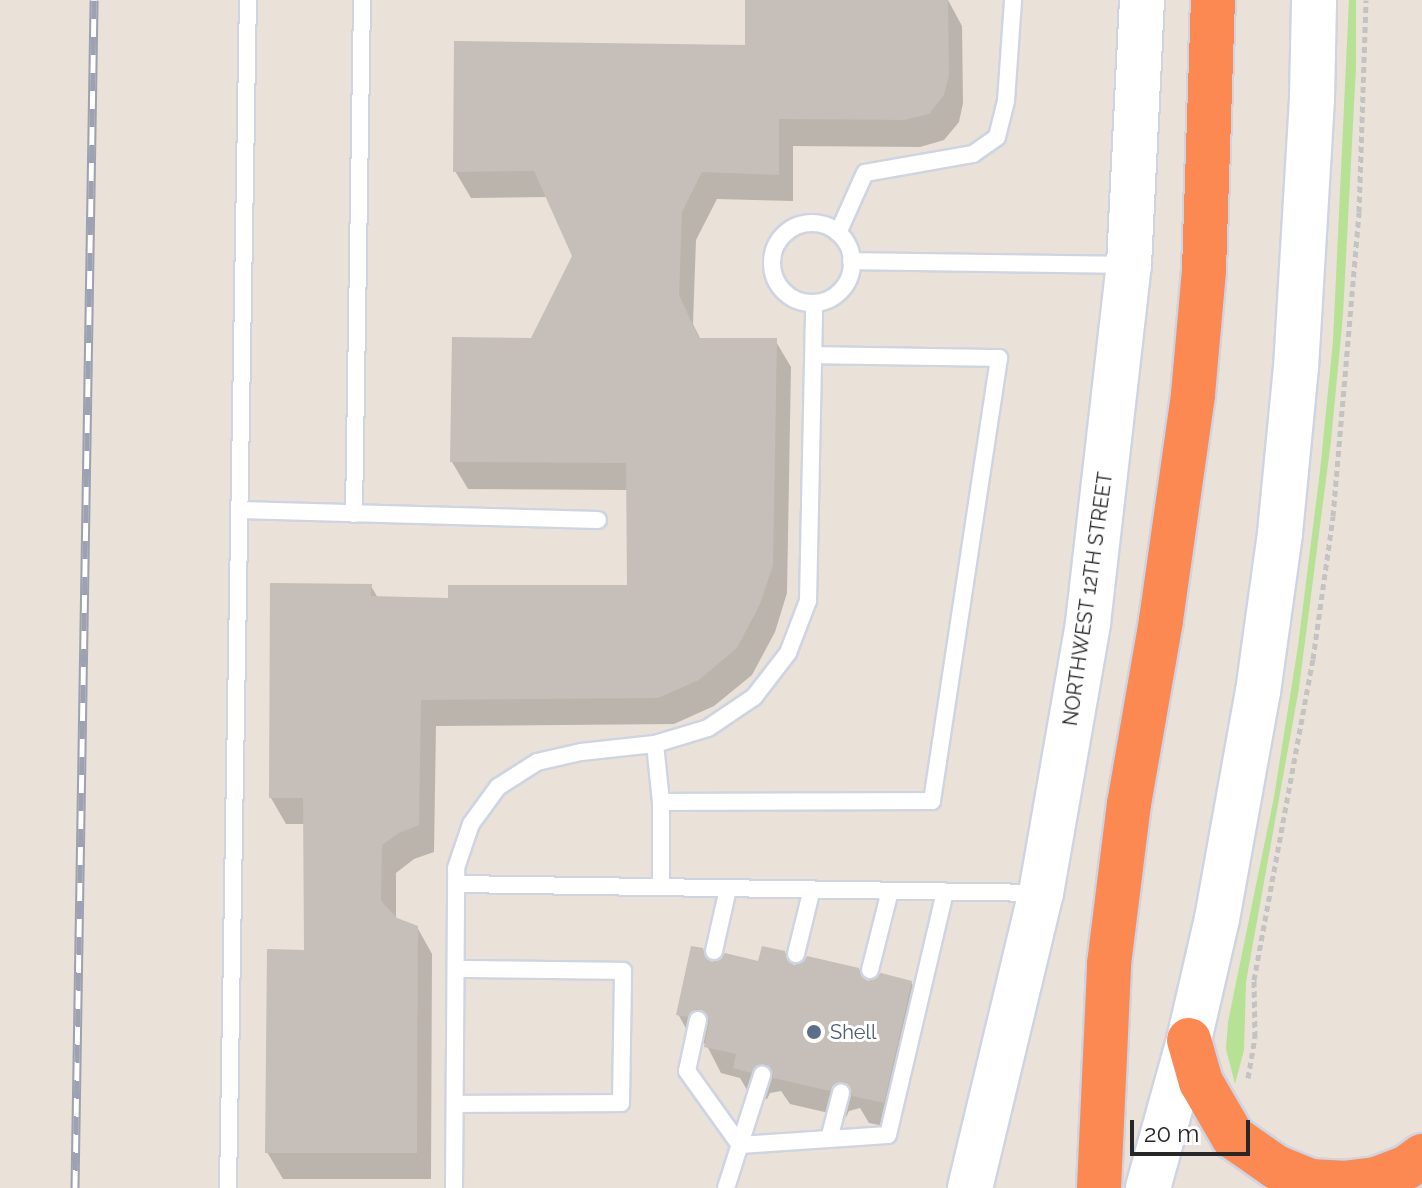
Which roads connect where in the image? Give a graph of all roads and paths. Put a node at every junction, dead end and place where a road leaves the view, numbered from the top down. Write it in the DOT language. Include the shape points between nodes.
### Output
graph roads {
  1 [pos="248,0"];
  2 [pos="362,0"];
  3 [pos="1013,0"];
  4 [pos="1213,0"];
  5 [pos="1314,0"];
  6 [pos="1137,2"];
  7 [pos="838,233"];
  8 [pos="851,261"];
  9 [pos="1129,265"];
  10 [pos="814,303"];
  11 [pos="814,355"];
  12 [pos="239,510"];
  13 [pos="354,514"];
  14 [pos="598,520"];
  15 [pos="655,744"];
  16 [pos="661,802"];
  17 [pos="456,884"];
  18 [pos="661,887"];
  19 [pos="728,889"];
  20 [pos="812,889"];
  21 [pos="890,891"];
  22 [pos="945,892"];
  23 [pos="1041,893"];
  24 [pos="714,951"];
  25 [pos="796,954"];
  26 [pos="457,969"];
  27 [pos="870,970"];
  28 [pos="698,1020"];
  29 [pos="1189,1040"];
  30 [pos="762,1075"];
  31 [pos="841,1093"];
  32 [pos="455,1104"];
  33 [pos="829,1139"];
  34 [pos="740,1145"];
  35 [pos="1422,1156"];
  36 [pos="228,1188"];
  37 [pos="454,1188"];
  38 [pos="726,1188"];
  39 [pos="970,1188"];
  40 [pos="1099,1188"];
  41 [pos="1148,1188"];
  1 -- 12 [label="lane"];
  2 -- 13 [label="lane"];
  3 -- 7 [label="lane" via="1006,101 997,137 973,154 865,173"];
  4 -- 40 [label="highway" via="1204,270 1193,394 1109,964"];
  5 -- 29 [label="main road" via="1296,368 1280,533 1250,737"];
  6 -- 9 [label="main road, NORTHWEST 12TH STREET"];
  7 -- 8 [label="lane"];
  7 -- 10 [label="lane" via="809,223 782,237 773,251 776,281 785,294"];
  8 -- 9 [label="lane"];
  8 -- 10 [label="lane" via="841,290"];
  9 -- 23 [label="main road, NORTHWEST 12TH STREET" via="1088,623"];
  10 -- 11 [label="lane"];
  11 -- 15 [label="lane" via="808,601 788,653 754,697 708,728"];
  11 -- 16 [label="lane" via="999,358 932,801"];
  12 -- 13 [label="lane"];
  12 -- 36 [label="lane"];
  13 -- 14 [label="lane"];
  15 -- 16 [label="lane"];
  15 -- 17 [label="lane" via="537,762 498,787 471,824"];
  16 -- 18 [label="lane"];
  17 -- 18 [label="lane"];
  17 -- 26 [label="lane"];
  18 -- 19 [label="lane"];
  19 -- 20 [label="lane"];
  19 -- 24 [label="lane"];
  20 -- 21 [label="lane"];
  20 -- 25 [label="lane"];
  21 -- 22 [label="lane"];
  21 -- 27 [label="lane"];
  22 -- 23 [label="lane"];
  22 -- 33 [label="lane" via="888,1135"];
  23 -- 39 [label="main road, NORTHWEST 12TH STREET"];
  26 -- 32 [label="lane"];
  26 -- 32 [label="lane" via="623,971 621,1103"];
  28 -- 34 [label="lane" via="687,1071"];
  29 -- 35 [label="highway" via="1201,1082 1233,1137 1276,1167 1310,1181 1343,1183 1376,1179"];
  29 -- 41 [label="main road"];
  30 -- 34 [label="lane"];
  31 -- 33 [label="lane"];
  32 -- 37 [label="lane"];
  33 -- 34 [label="lane"];
  34 -- 38 [label="lane"];
}
